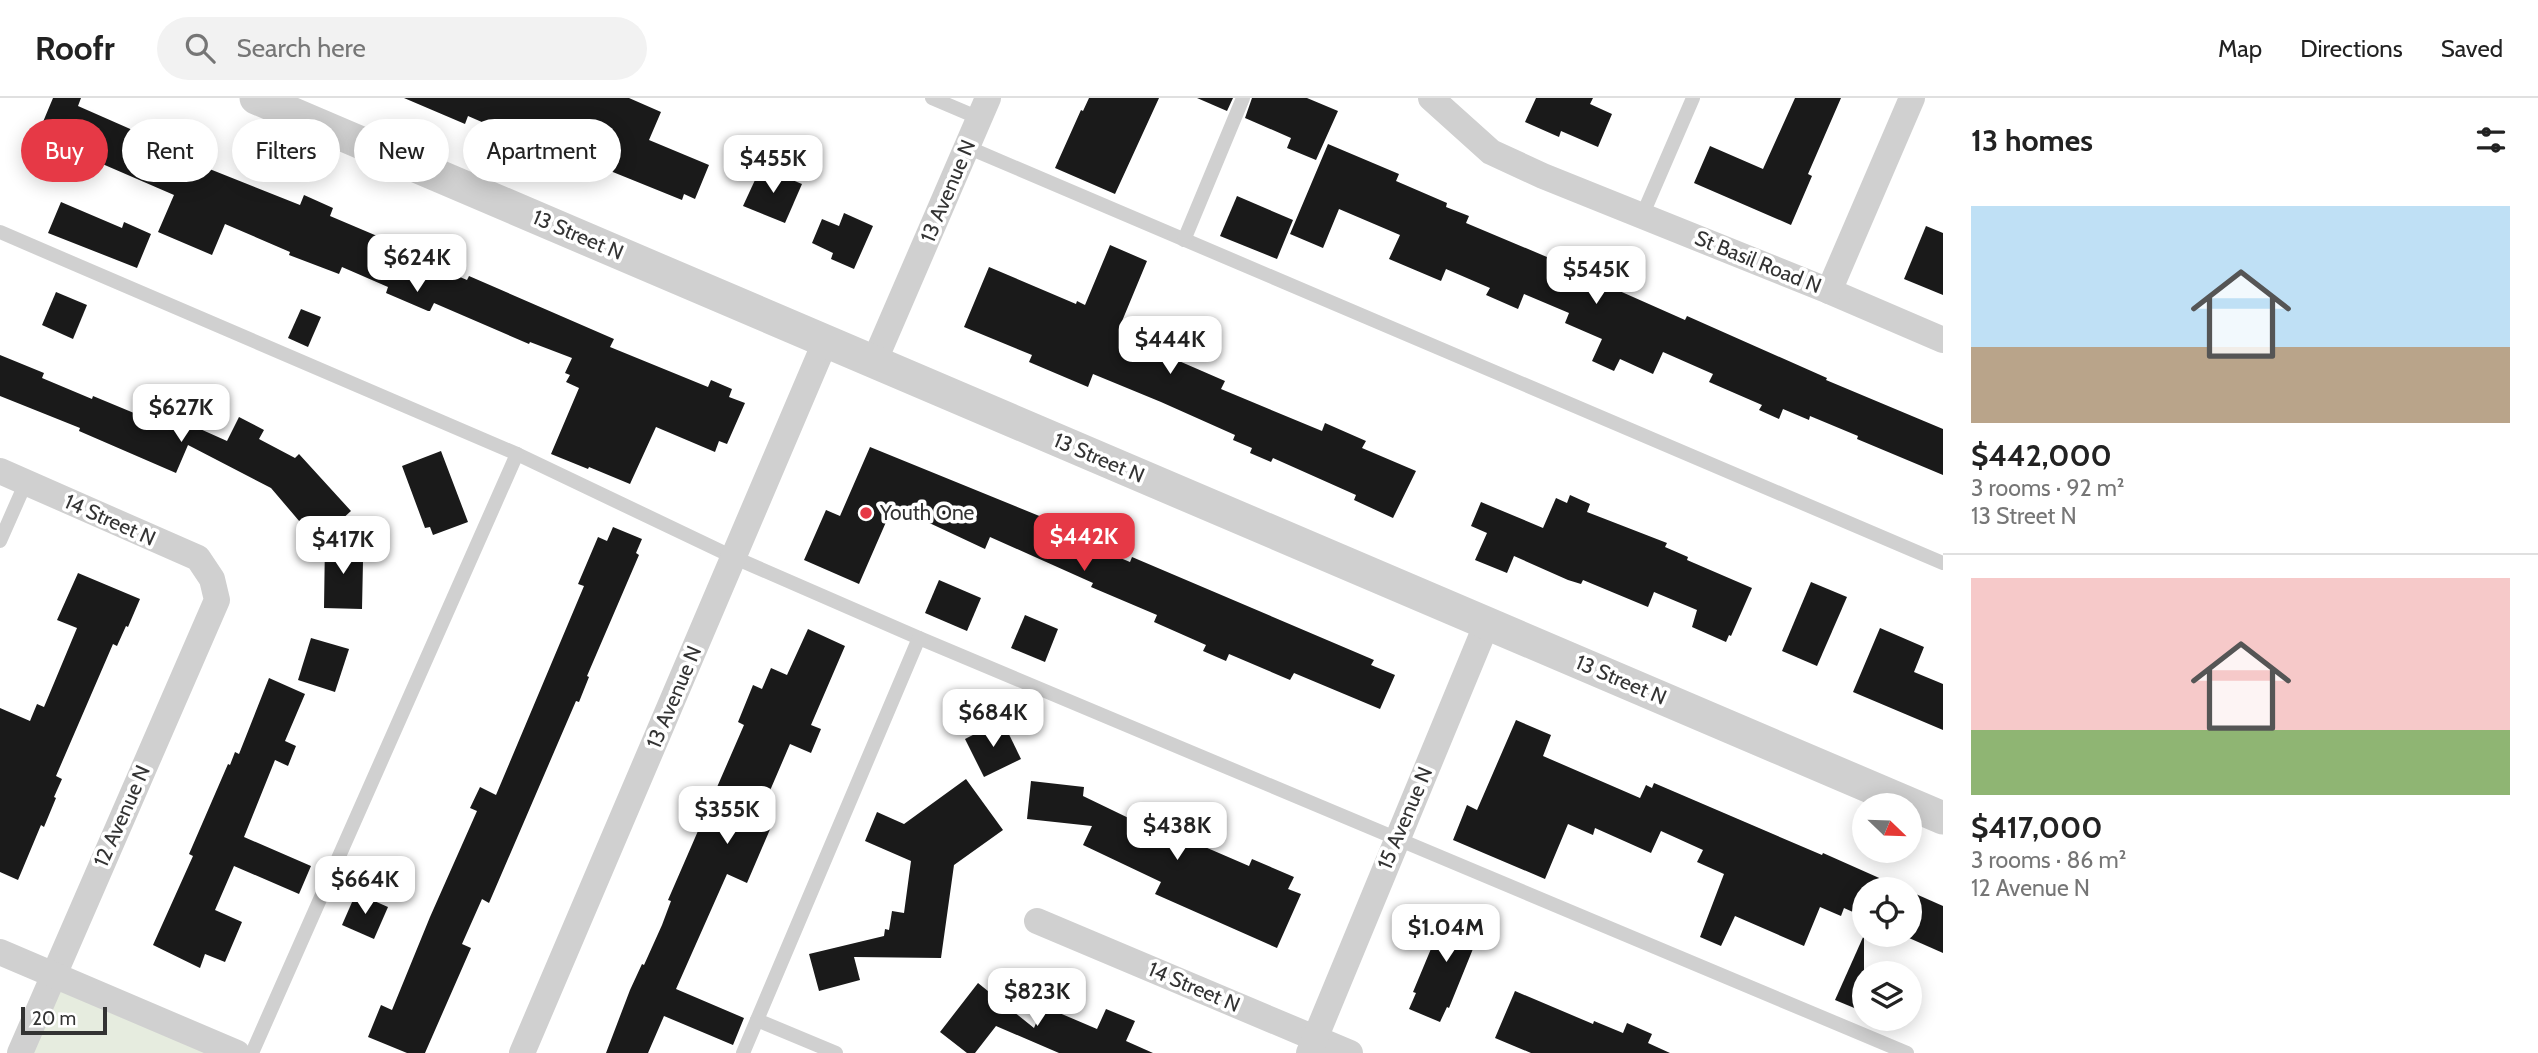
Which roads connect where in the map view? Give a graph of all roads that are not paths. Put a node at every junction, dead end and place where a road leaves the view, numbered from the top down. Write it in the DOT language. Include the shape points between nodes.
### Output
graph roads {
  1 [pos="256,98"];
  2 [pos="932,98"];
  3 [pos="1243,98"];
  4 [pos="1431,98"];
  5 [pos="1693,98"];
  6 [pos="1912,98"];
  7 [pos="984,108"];
  8 [pos="1459,108"];
  9 [pos="967,147"];
  10 [pos="1642,216"];
  11 [pos="0,232"];
  12 [pos="1184,240"];
  13 [pos="1829,291"];
  14 [pos="825,340"];
  15 [pos="1943,340"];
  16 [pos="874,362"];
  17 [pos="517,454"];
  18 [pos="0,471"];
  19 [pos="26,482"];
  20 [pos="0,541"];
  21 [pos="733,557"];
  22 [pos="1942,560"];
  23 [pos="212,579"];
  24 [pos="1487,623"];
  25 [pos="919,638"];
  26 [pos="1943,818"];
  27 [pos="1396,840"];
  28 [pos="1037,920"];
  29 [pos="0,952"];
  30 [pos="52,976"];
  31 [pos="757,1020"];
  32 [pos="1312,1045"];
  33 [pos="20,1053"];
  34 [pos="237,1053"];
  35 [pos="252,1053"];
  36 [pos="522,1053"];
  37 [pos="743,1053"];
  38 [pos="836,1053"];
  39 [pos="1350,1053"];
  40 [pos="1908,1053"];
  1 -- 14 [label="street, 13 Street N"];
  2 -- 7 [label="lane"];
  3 -- 12 [label="lane"];
  4 -- 8 [label="street, St Basil Road N"];
  5 -- 10 [label="lane"];
  6 -- 13 [label="street"];
  7 -- 9 [label="street, 13 Avenue N"];
  8 -- 10 [label="street, St Basil Road N" via="1491,152"];
  9 -- 12 [label="lane"];
  9 -- 16 [label="street, 13 Avenue N"];
  10 -- 13 [label="street, St Basil Road N"];
  11 -- 17 [label="lane"];
  12 -- 22 [label="lane"];
  13 -- 15 [label="street, St Basil Road N"];
  14 -- 16 [label="street, 13 Street N"];
  14 -- 21 [label="street, 13 Avenue N"];
  16 -- 24 [label="street, 13 Street N"];
  17 -- 21 [label="lane"];
  17 -- 35 [label="lane"];
  18 -- 19 [label="street, 14 Street N"];
  19 -- 20 [label="lane"];
  19 -- 23 [label="street, 14 Street N" via="198,558"];
  21 -- 25 [label="lane"];
  21 -- 36 [label="street, 13 Avenue N"];
  23 -- 30 [label="street, 12 Avenue N" via="217,600"];
  24 -- 26 [label="street, 13 Street N"];
  24 -- 27 [label="street, 15 Avenue N"];
  25 -- 27 [label="lane"];
  25 -- 31 [label="lane"];
  27 -- 32 [label="street, 15 Avenue N"];
  27 -- 40 [label="lane"];
  28 -- 32 [label="street, 14 Street N"];
  29 -- 30 [label="street"];
  30 -- 33 [label="street, 12 Avenue N"];
  30 -- 34 [label="street"];
  31 -- 37 [label="lane"];
  31 -- 38 [label="lane"];
  32 -- 39 [label="street, 14 Street N"];
}
